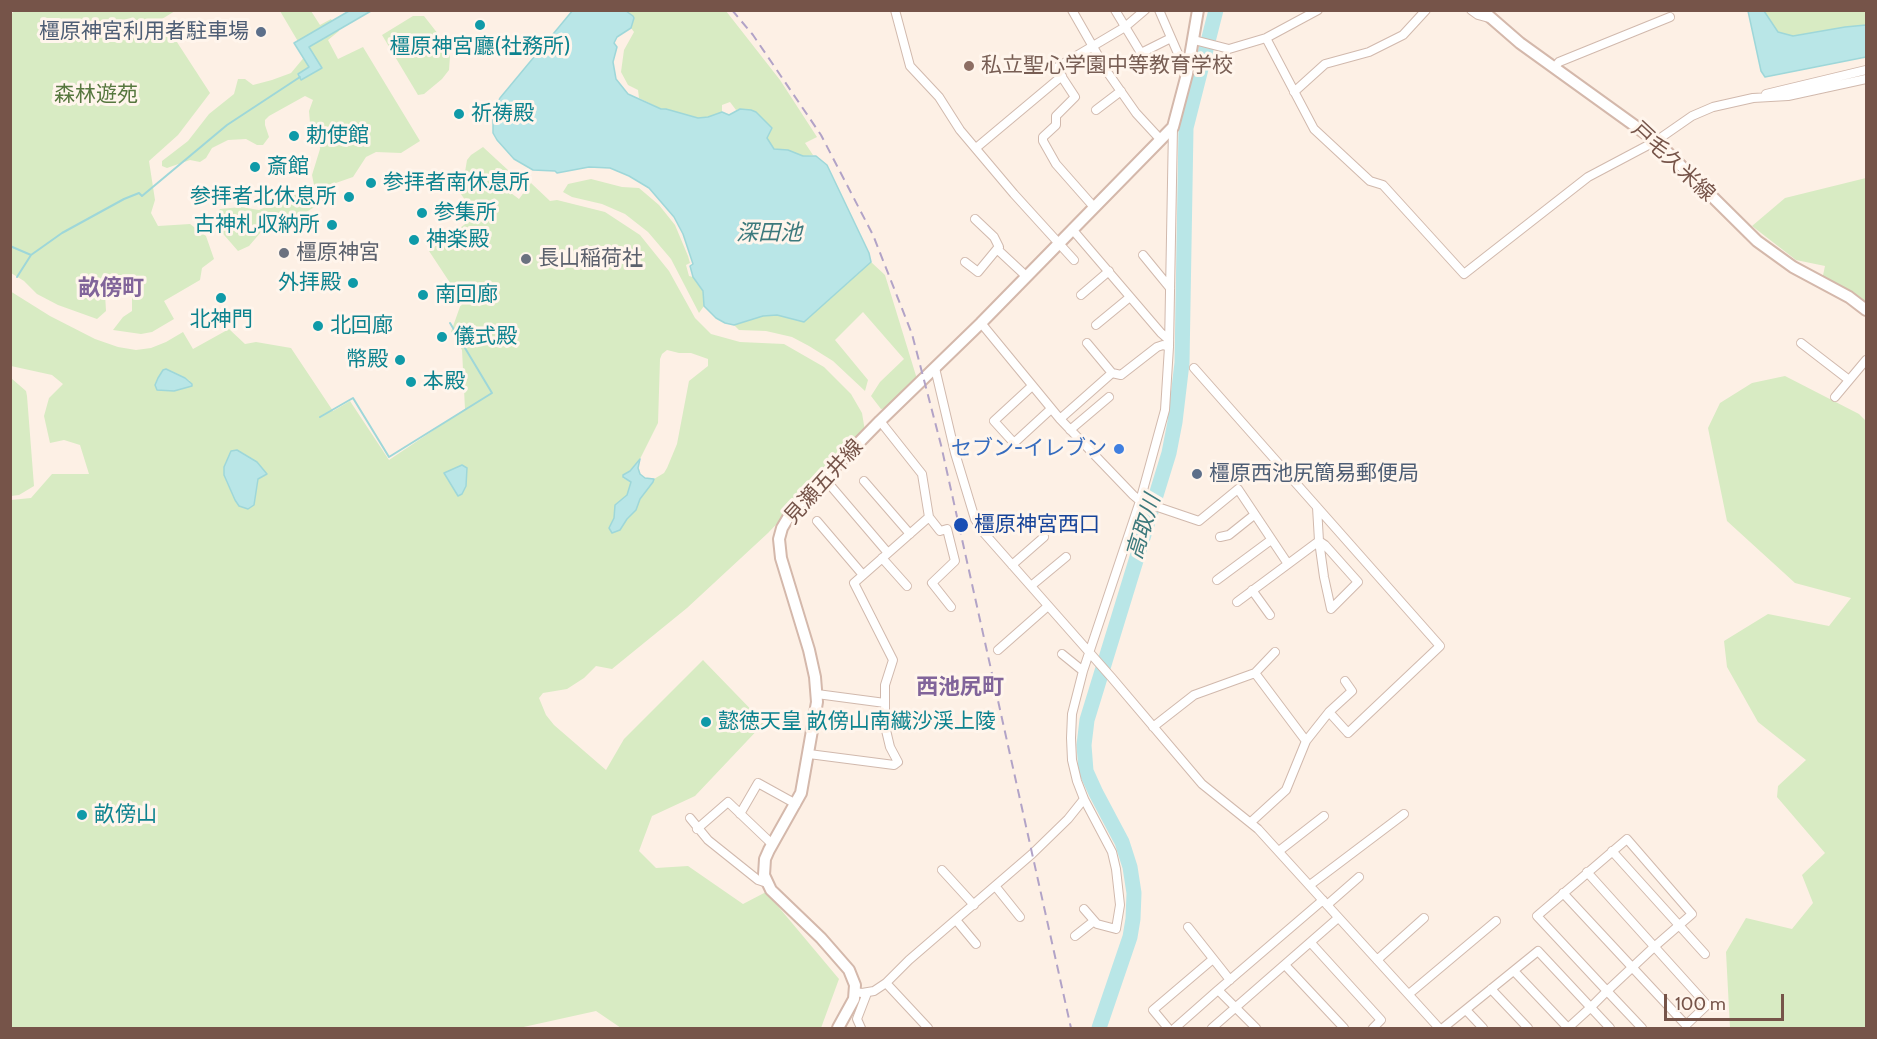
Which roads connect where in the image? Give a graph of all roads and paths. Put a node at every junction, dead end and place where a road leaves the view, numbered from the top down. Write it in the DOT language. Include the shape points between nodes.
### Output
graph roads {
  1 [pos="895,10"];
  2 [pos="1071,10"];
  3 [pos="1115,10"];
  4 [pos="1145,10"];
  5 [pos="1159,10"];
  6 [pos="1198,10"];
  7 [pos="1318,10"];
  8 [pos="1426,10"];
  9 [pos="1471,10"];
  10 [pos="1485,14"];
  11 [pos="1670,17"];
  12 [pos="1125,27"];
  13 [pos="1171,38"];
  14 [pos="1266,38"];
  15 [pos="1196,40"];
  16 [pos="1093,46"];
  17 [pos="1554,68"];
  18 [pos="1866,70"];
  19 [pos="1187,74"];
  20 [pos="1062,76"];
  21 [pos="1866,79"];
  22 [pos="1121,91"];
  23 [pos="1294,92"];
  24 [pos="1753,98"];
  25 [pos="1096,110"];
  26 [pos="1173,127"];
  27 [pos="1160,140"];
  28 [pos="1656,141"];
  29 [pos="976,148"];
  30 [pos="1093,206"];
  31 [pos="975,219"];
  32 [pos="1072,229"];
  33 [pos="1058,243"];
  34 [pos="997,249"];
  35 [pos="1143,255"];
  36 [pos="1074,260"];
  37 [pos="965,262"];
  38 [pos="1108,271"];
  39 [pos="1026,276"];
  40 [pos="1170,288"];
  41 [pos="1081,295"];
  42 [pos="1130,297"];
  43 [pos="1866,310"];
  44 [pos="981,323"];
  45 [pos="1096,325"];
  46 [pos="1087,343"];
  47 [pos="1801,343"];
  48 [pos="1169,344"];
  49 [pos="1866,360"];
  50 [pos="935,368"];
  51 [pos="1194,368"];
  52 [pos="1112,373"];
  53 [pos="1849,380"];
  54 [pos="1032,386"];
  55 [pos="1108,397"];
  56 [pos="1835,397"];
  57 [pos="1051,409"];
  58 [pos="1060,418"];
  59 [pos="880,421"];
  60 [pos="1070,430"];
  61 [pos="824,478"];
  62 [pos="864,481"];
  63 [pos="1141,501"];
  64 [pos="1317,507"];
  65 [pos="1254,515"];
  66 [pos="929,517"];
  67 [pos="817,521"];
  68 [pos="910,534"];
  69 [pos="1044,537"];
  70 [pos="1220,537"];
  71 [pos="1271,540"];
  72 [pos="1319,541"];
  73 [pos="885,555"];
  74 [pos="1066,557"];
  75 [pos="1288,564"];
  76 [pos="1012,565"];
  77 [pos="862,575"];
  78 [pos="1217,580"];
  79 [pos="907,586"];
  80 [pos="1031,586"];
  81 [pos="1252,591"];
  82 [pos="1237,602"];
  83 [pos="1048,606"];
  84 [pos="951,607"];
  85 [pos="1270,615"];
  86 [pos="998,650"];
  87 [pos="1275,652"];
  88 [pos="1062,654"];
  89 [pos="1092,655"];
  90 [pos="1083,671"];
  91 [pos="1255,673"];
  92 [pos="1346,681"];
  93 [pos="817,694"];
  94 [pos="885,703"];
  95 [pos="1329,712"];
  96 [pos="1154,727"];
  97 [pos="1306,741"];
  98 [pos="809,754"];
  99 [pos="1084,799"];
  100 [pos="796,804"];
  101 [pos="740,814"];
  102 [pos="1404,814"];
  103 [pos="1324,816"];
  104 [pos="690,818"];
  105 [pos="1251,822"];
  106 [pos="697,829"];
  107 [pos="772,844"];
  108 [pos="1279,851"];
  109 [pos="1611,851"];
  110 [pos="942,870"];
  111 [pos="1587,872"];
  112 [pos="1359,877"];
  113 [pos="766,883"];
  114 [pos="1310,885"];
  115 [pos="996,887"];
  116 [pos="1563,893"];
  117 [pos="1325,903"];
  118 [pos="974,905"];
  119 [pos="1084,909"];
  120 [pos="1020,917"];
  121 [pos="1338,918"];
  122 [pos="1424,918"];
  123 [pos="956,920"];
  124 [pos="1094,921"];
  125 [pos="1496,921"];
  126 [pos="1679,926"];
  127 [pos="1188,927"];
  128 [pos="1075,936"];
  129 [pos="1311,943"];
  130 [pos="976,944"];
  131 [pos="1654,946"];
  132 [pos="1705,954"];
  133 [pos="1213,959"];
  134 [pos="1377,960"];
  135 [pos="1286,965"];
  136 [pos="1632,967"];
  137 [pos="1514,971"];
  138 [pos="1230,980"];
  139 [pos="886,983"];
  140 [pos="1491,989"];
  141 [pos="1218,990"];
  142 [pos="855,992"];
  143 [pos="1607,992"];
  144 [pos="867,993"];
  145 [pos="1409,994"];
  146 [pos="1236,1008"];
  147 [pos="1590,1008"];
  148 [pos="1466,1010"];
  149 [pos="838,1029"];
  150 [pos="861,1029"];
  151 [pos="928,1029"];
  152 [pos="1168,1029"];
  153 [pos="1175,1029"];
  154 [pos="1212,1029"];
  155 [pos="1256,1029"];
  156 [pos="1344,1029"];
  157 [pos="1373,1029"];
  158 [pos="1441,1029"];
  159 [pos="1483,1029"];
  160 [pos="1528,1029"];
  161 [pos="1568,1029"];
  162 [pos="1610,1029"];
  163 [pos="1642,1029"];
  1 -- 29 [label="street" via="910,66 939,97"];
  2 -- 16 [label="street"];
  3 -- 12 [label="street"];
  4 -- 12 [label="street"];
  5 -- 13 [label="street"];
  6 -- 15 [label="main road"];
  7 -- 14 [label="street"];
  8 -- 23 [label="street" via="1403,35 1369,52 1325,64"];
  9 -- 10 [label="street"];
  10 -- 17 [label="main road, 戸毛久米線"];
  11 -- 17 [label="street" via="1559,62"];
  12 -- 13 [label="street" via="1141,52"];
  12 -- 16 [label="street"];
  13 -- 19 [label="street"];
  14 -- 15 [label="street" via="1229,49"];
  14 -- 23 [label="street"];
  15 -- 19 [label="main road"];
  16 -- 20 [label="street" via="1056,68"];
  16 -- 22 [label="street"];
  17 -- 28 [label="main road, 戸毛久米線"];
  18 -- 24 [label="street"];
  19 -- 26 [label="main road"];
  20 -- 29 [label="street"];
  20 -- 30 [label="street" via="1075,97 1056,116 1056,125 1043,141 1056,164"];
  21 -- 24 [label="street" via="1788,96"];
  22 -- 25 [label="street"];
  22 -- 27 [label="street"];
  23 -- 28 [label="street" via="1314,129 1370,181 1383,185 1464,274 1588,177"];
  24 -- 28 [label="street" via="1692,116"];
  26 -- 27 [label="main road, 見瀬五井線"];
  26 -- 40 [label="street"];
  27 -- 30 [label="main road, 見瀬五井線"];
  28 -- 43 [label="main road, 戸毛久米線" via="1757,241 1792,267"];
  29 -- 33 [label="street"];
  30 -- 32 [label="main road, 見瀬五井線"];
  31 -- 34 [label="street" via="994,237"];
  32 -- 33 [label="main road, 見瀬五井線"];
  32 -- 38 [label="street"];
  33 -- 36 [label="street"];
  33 -- 39 [label="main road, 見瀬五井線"];
  34 -- 37 [label="street" via="978,273"];
  34 -- 39 [label="street"];
  35 -- 40 [label="street"];
  38 -- 41 [label="street"];
  38 -- 42 [label="street"];
  39 -- 44 [label="main road, 見瀬五井線"];
  40 -- 48 [label="street"];
  42 -- 45 [label="street"];
  42 -- 48 [label="street"];
  44 -- 50 [label="main road, 見瀬五井線"];
  44 -- 54 [label="street"];
  46 -- 52 [label="street"];
  47 -- 53 [label="street"];
  48 -- 52 [label="street" via="1157,347 1121,375"];
  48 -- 63 [label="street" via="1163,417"];
  49 -- 53 [label="street"];
  50 -- 59 [label="main road, 見瀬五井線"];
  50 -- 76 [label="street" via="975,519"];
  51 -- 64 [label="street"];
  52 -- 58 [label="street"];
  53 -- 56 [label="street"];
  54 -- 57 [label="street"];
  54 -- 57 [label="street" via="994,421 1014,443"];
  55 -- 60 [label="street"];
  57 -- 58 [label="street"];
  58 -- 60 [label="street"];
  59 -- 61 [label="main road, 見瀬五井線"];
  59 -- 66 [label="street" via="922,474"];
  60 -- 63 [label="street"];
  61 -- 73 [label="street"];
  61 -- 93 [label="main road, 見瀬五井線" via="786,519 779,539 816,677"];
  62 -- 68 [label="street"];
  63 -- 65 [label="street" via="1199,521 1238,489"];
  63 -- 89 [label="street"];
  64 -- 72 [label="street"];
  64 -- 95 [label="street" via="1440,646 1348,733"];
  65 -- 70 [label="street" via="1229,535"];
  65 -- 71 [label="street"];
  66 -- 68 [label="street"];
  66 -- 84 [label="street" via="940,531 947,529 955,561 932,583"];
  67 -- 77 [label="street"];
  68 -- 73 [label="street"];
  69 -- 76 [label="street"];
  71 -- 75 [label="street"];
  71 -- 78 [label="street"];
  72 -- 72 [label="street" via="1358,582 1331,609 1324,577"];
  72 -- 75 [label="street"];
  73 -- 77 [label="street"];
  73 -- 79 [label="street"];
  74 -- 80 [label="street"];
  75 -- 81 [label="street"];
  76 -- 80 [label="street"];
  77 -- 94 [label="street" via="854,583 893,660 885,685"];
  80 -- 83 [label="street"];
  81 -- 82 [label="street"];
  81 -- 85 [label="street"];
  83 -- 86 [label="street"];
  83 -- 89 [label="street"];
  87 -- 91 [label="street"];
  88 -- 90 [label="street"];
  89 -- 90 [label="street"];
  89 -- 96 [label="street"];
  90 -- 99 [label="street" via="1072,714 1071,738 1072,760"];
  91 -- 96 [label="street" via="1194,695"];
  91 -- 97 [label="street"];
  92 -- 95 [label="street" via="1352,691"];
  93 -- 94 [label="street"];
  93 -- 98 [label="main road, 見瀬五井線"];
  94 -- 98 [label="street" via="887,736 898,762 894,765"];
  95 -- 97 [label="street"];
  96 -- 105 [label="street" via="1208,791"];
  97 -- 105 [label="street" via="1286,790"];
  98 -- 100 [label="main road, 見瀬五井線"];
  99 -- 115 [label="street" via="1060,828"];
  99 -- 124 [label="street" via="1112,852 1119,888 1116,929"];
  100 -- 101 [label="street" via="758,783"];
  100 -- 107 [label="main road, 見瀬五井線"];
  101 -- 106 [label="street" via="728,802"];
  101 -- 107 [label="street"];
  102 -- 114 [label="street"];
  103 -- 108 [label="street"];
  104 -- 106 [label="street"];
  105 -- 108 [label="street"];
  106 -- 113 [label="street"];
  107 -- 113 [label="main road, 見瀬五井線" via="765,860"];
  108 -- 114 [label="street"];
  109 -- 111 [label="street"];
  109 -- 126 [label="street"];
  109 -- 126 [label="street" via="1627,839 1692,914"];
  110 -- 118 [label="street"];
  111 -- 116 [label="street"];
  111 -- 131 [label="street"];
  112 -- 117 [label="street"];
  113 -- 142 [label="main road" via="844,963"];
  114 -- 117 [label="street"];
  115 -- 118 [label="street"];
  115 -- 120 [label="street"];
  116 -- 136 [label="street"];
  116 -- 143 [label="street" via="1537,916"];
  117 -- 121 [label="street"];
  117 -- 138 [label="street"];
  118 -- 123 [label="street"];
  119 -- 124 [label="street"];
  121 -- 129 [label="street"];
  121 -- 134 [label="street"];
  122 -- 134 [label="street"];
  123 -- 130 [label="street"];
  123 -- 139 [label="street"];
  124 -- 128 [label="street"];
  125 -- 145 [label="street"];
  126 -- 131 [label="street"];
  126 -- 132 [label="street"];
  127 -- 133 [label="street"];
  129 -- 135 [label="street"];
  129 -- 157 [label="street" via="1381,1020"];
  131 -- 136 [label="street"];
  131 -- 136 [label="street" via="1707,1005 1686,1025"];
  133 -- 138 [label="street"];
  133 -- 152 [label="street" via="1153,1010"];
  134 -- 145 [label="street"];
  135 -- 146 [label="street"];
  135 -- 156 [label="street"];
  136 -- 143 [label="street"];
  137 -- 140 [label="street"];
  137 -- 147 [label="street" via="1538,951"];
  137 -- 161 [label="street"];
  138 -- 141 [label="street"];
  139 -- 144 [label="street"];
  139 -- 151 [label="street"];
  140 -- 148 [label="street"];
  140 -- 160 [label="street"];
  141 -- 146 [label="street"];
  141 -- 153 [label="street"];
  142 -- 144 [label="street"];
  142 -- 149 [label="main road"];
  143 -- 147 [label="street"];
  143 -- 163 [label="street"];
  144 -- 150 [label="street" via="857,1019"];
  145 -- 158 [label="street"];
  146 -- 154 [label="street"];
  146 -- 155 [label="street"];
  147 -- 161 [label="street"];
  147 -- 162 [label="street"];
  148 -- 158 [label="street"];
  148 -- 159 [label="street"];
}
